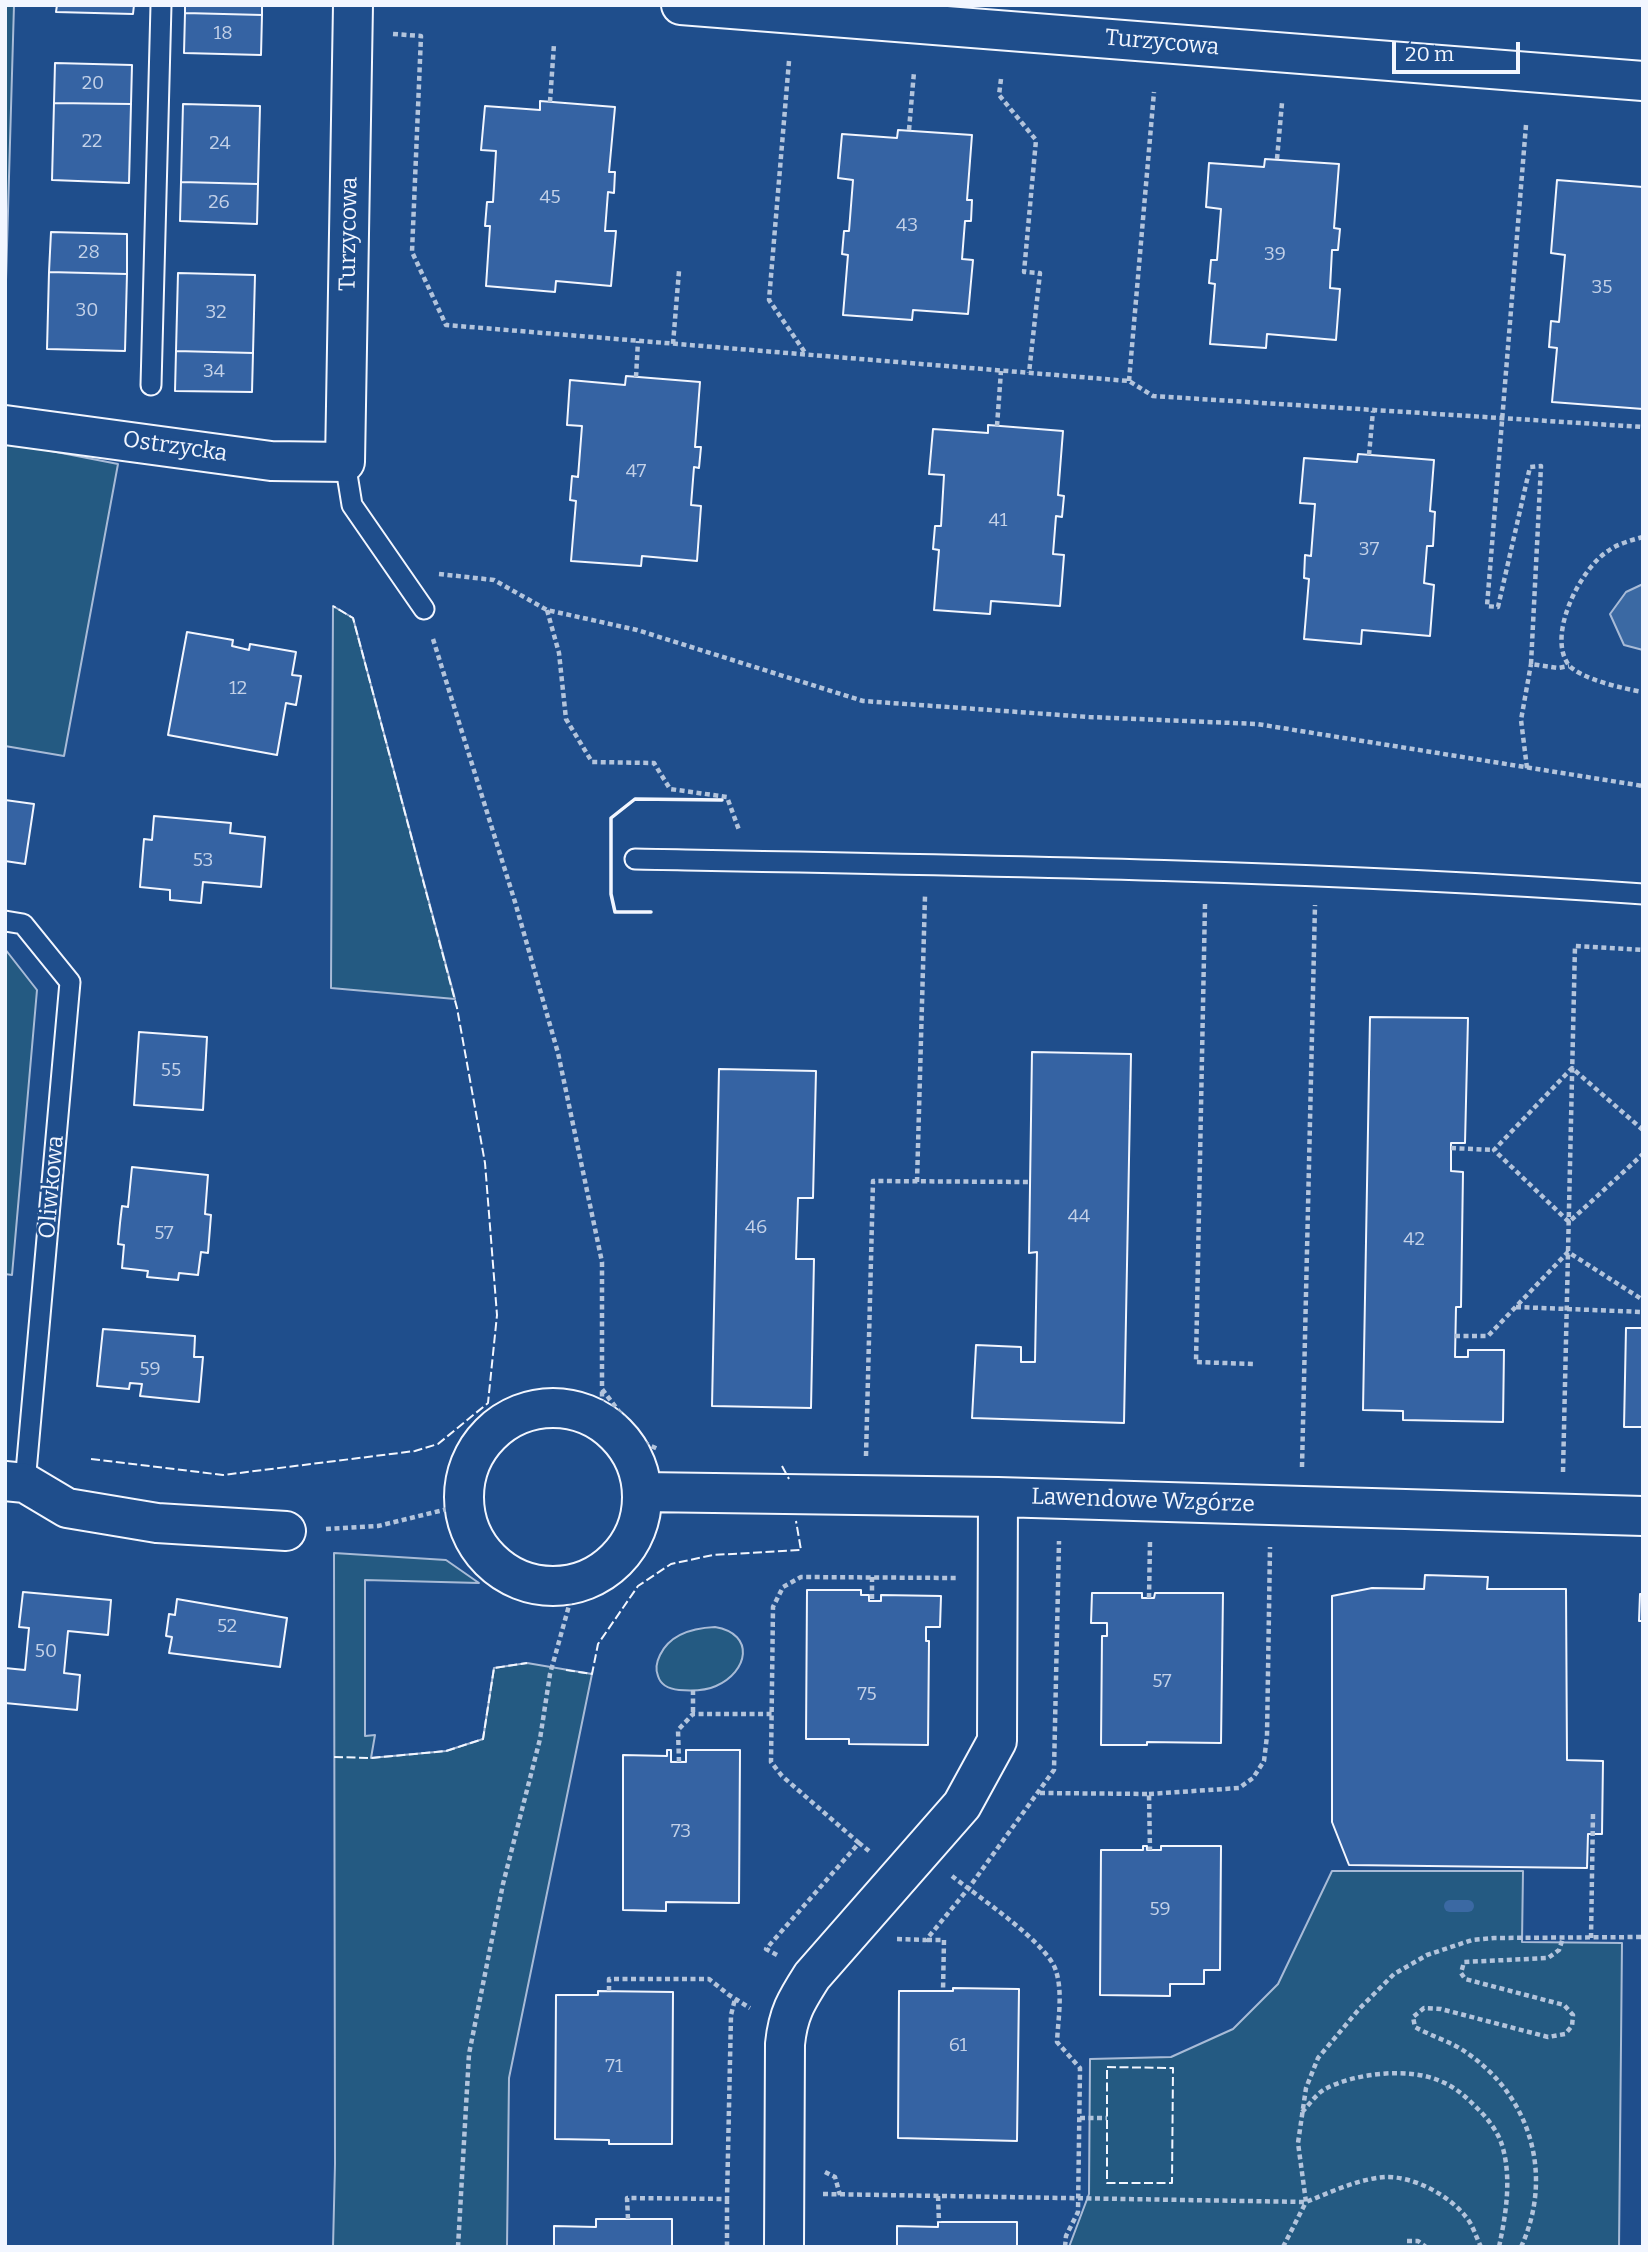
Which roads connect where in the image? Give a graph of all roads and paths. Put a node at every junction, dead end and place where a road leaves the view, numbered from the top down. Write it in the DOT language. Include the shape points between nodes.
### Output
graph roads {
  1 [pos="161,5"];
  2 [pos="353,5"];
  3 [pos="681,5"];
  4 [pos="421,36"];
  5 [pos="554,44"];
  6 [pos="789,61"];
  7 [pos="914,72"];
  8 [pos="1001,79"];
  9 [pos="1643,80"];
  10 [pos="1154,92"];
  11 [pos="550,102"];
  12 [pos="1282,103"];
  13 [pos="1526,125"];
  14 [pos="909,130"];
  15 [pos="1277,159"];
  16 [pos="679,271"];
  17 [pos="638,341"];
  18 [pos="673,344"];
  19 [pos="806,354"];
  20 [pos="1001,370"];
  21 [pos="1028,373"];
  22 [pos="636,377"];
  23 [pos="1129,381"];
  24 [pos="151,385"];
  25 [pos="1373,411"];
  26 [pos="1503,420"];
  27 [pos="5,425"];
  28 [pos="997,426"];
  29 [pos="1643,428"];
  30 [pos="1369,454"];
  31 [pos="345,462"];
  32 [pos="1643,537"];
  33 [pos="396,568"];
  34 [pos="424,609"];
  35 [pos="547,610"];
  36 [pos="1531,664"];
  37 [pos="1569,666"];
  38 [pos="1643,692"];
  39 [pos="1527,768"];
  40 [pos="1643,786"];
  41 [pos="635,859"];
  42 [pos="750,861"];
  43 [pos="926,864"];
  44 [pos="1205,871"];
  45 [pos="1316,875"];
  46 [pos="1643,894"];
  47 [pos="5,921"];
  48 [pos="1643,950"];
  49 [pos="1572,1068"];
  50 [pos="1643,1130"];
  51 [pos="1451,1148"];
  52 [pos="1493,1150"];
  53 [pos="1643,1154"];
  54 [pos="917,1182"];
  55 [pos="1030,1182"];
  56 [pos="1569,1222"];
  57 [pos="1568,1252"];
  58 [pos="1643,1300"];
  59 [pos="1515,1307"];
  60 [pos="1567,1310"];
  61 [pos="1643,1312"];
  62 [pos="1455,1336"];
  63 [pos="1253,1364"];
  64 [pos="602,1405"];
  65 [pos="663,1451"];
  66 [pos="866,1464"];
  67 [pos="1301,1471"];
  68 [pos="1562,1476"];
  69 [pos="15,1482"];
  70 [pos="643,1492"];
  71 [pos="998,1497"];
  72 [pos="464,1505"];
  73 [pos="1643,1516"];
  74 [pos="286,1531"];
  75 [pos="1150,1538"];
  76 [pos="1270,1541"];
  77 [pos="872,1577"];
  78 [pos="962,1578"];
  79 [pos="575,1584"];
  80 [pos="1149,1598"];
  81 [pos="872,1601"];
  82 [pos="693,1690"];
  83 [pos="693,1714"];
  84 [pos="772,1714"];
  85 [pos="679,1762"];
  86 [pos="1039,1793"];
  87 [pos="1149,1794"];
  88 [pos="1593,1813"];
  89 [pos="859,1843"];
  90 [pos="1150,1850"];
  91 [pos="921,1851"];
  92 [pos="874,1855"];
  93 [pos="968,1889"];
  94 [pos="1643,1937"];
  95 [pos="1563,1938"];
  96 [pos="1591,1938"];
  97 [pos="893,1939"];
  98 [pos="926,1940"];
  99 [pos="785,1961"];
  100 [pos="609,1991"];
  101 [pos="943,1991"];
  102 [pos="735,1999"];
  103 [pos="756,2011"];
  104 [pos="1301,2113"];
  105 [pos="1080,2118"];
  106 [pos="1107,2118"];
  107 [pos="824,2172"];
  108 [pos="784,2193"];
  109 [pos="840,2195"];
  110 [pos="938,2196"];
  111 [pos="1079,2198"];
  112 [pos="727,2199"];
  113 [pos="1306,2202"];
  114 [pos="628,2219"];
  115 [pos="939,2222"];
  116 [pos="1407,2241"];
  117 [pos="458,2247"];
  118 [pos="727,2247"];
  119 [pos="784,2247"];
  120 [pos="1065,2247"];
  121 [pos="1283,2247"];
  122 [pos="1426,2247"];
  123 [pos="1481,2247"];
  124 [pos="1499,2247"];
  125 [pos="1521,2247"];
  1 -- 24 [label="lane"];
  2 -- 31 [label="street, Turzycowa"];
  3 -- 9 [label="street, Turzycowa"];
  4 -- 17 [label="path" via="412,252 446,325"];
  5 -- 11 [label="path"];
  6 -- 19 [label="path" via="769,300"];
  7 -- 14 [label="path"];
  8 -- 21 [label="path" via="999,95 1036,140 1024,272 1040,273"];
  10 -- 23 [label="path"];
  12 -- 15 [label="path"];
  13 -- 26 [label="path"];
  16 -- 18 [label="path"];
  17 -- 18 [label="path"];
  17 -- 22 [label="path"];
  18 -- 19 [label="path"];
  19 -- 20 [label="path"];
  20 -- 21 [label="path"];
  20 -- 28 [label="path"];
  21 -- 23 [label="path"];
  23 -- 25 [label="path" via="1153,396"];
  25 -- 26 [label="path"];
  25 -- 30 [label="path"];
  26 -- 29 [label="path"];
  26 -- 36 [label="path" via="1487,606 1498,607 1530,467 1541,466"];
  27 -- 31 [label="street, Ostrzycka" via="271,461"];
  31 -- 33 [label="lane" via="352,505"];
  32 -- 37 [label="path" via="1608,550 1588,568 1573,594 1562,648"];
  33 -- 34 [label="lane"];
  33 -- 35 [label="path" via="494,580"];
  34 -- 64 [label="path" via="558,1053 601,1262"];
  35 -- 39 [label="path" via="638,631 863,701 1257,724"];
  35 -- 42 [label="path" via="559,653 566,719 592,762 654,763 670,789 727,797"];
  36 -- 37 [label="path"];
  36 -- 39 [label="path" via="1521,719"];
  37 -- 38 [label="path" via="1595,681"];
  39 -- 40 [label="path"];
  41 -- 42 [label="lane"];
  42 -- 43 [label="lane"];
  43 -- 44 [label="lane"];
  43 -- 54 [label="path"];
  44 -- 45 [label="lane"];
  44 -- 63 [label="path" via="1196,1362"];
  45 -- 46 [label="lane"];
  45 -- 67 [label="path"];
  47 -- 69 [label="lane, Oliwkowa" via="23,924 70,982"];
  48 -- 49 [label="path" via="1575,946"];
  49 -- 50 [label="path"];
  49 -- 52 [label="path"];
  49 -- 56 [label="path"];
  51 -- 52 [label="path"];
  52 -- 56 [label="path"];
  53 -- 56 [label="path"];
  54 -- 55 [label="path"];
  54 -- 66 [label="path" via="873,1181"];
  56 -- 57 [label="path"];
  57 -- 58 [label="path"];
  57 -- 59 [label="path"];
  57 -- 60 [label="path"];
  59 -- 60 [label="path"];
  59 -- 62 [label="path" via="1488,1336"];
  60 -- 61 [label="path"];
  60 -- 68 [label="path"];
  64 -- 65 [label="path" via="642,1442"];
  64 -- 70 [label="street" via="637,1465"];
  64 -- 72 [label="street" via="576,1410 547,1408 519,1415 495,1429 476,1451 466,1477"];
  69 -- 74 [label="street, Oliwkowa" via="67,1508 157,1523"];
  70 -- 71 [label="street, Lawendowe Wzgórze"];
  70 -- 79 [label="street" via="639,1524 625,1551 603,1572"];
  71 -- 73 [label="street, Lawendowe Wzgórze"];
  71 -- 91 [label="street" via="997,1741 962,1805"];
  72 -- 74 [label="path" via="378,1526"];
  72 -- 79 [label="street" via="471,1535 489,1560 514,1579 544,1586"];
  75 -- 80 [label="path"];
  76 -- 87 [label="path" via="1264,1761 1239,1788"];
  77 -- 78 [label="path"];
  77 -- 81 [label="path"];
  77 -- 84 [label="path" via="801,1577 783,1587 772,1607"];
  79 -- 117 [label="path" via="550,1674 540,1739 503,1884 469,2054"];
  82 -- 83 [label="path"];
  83 -- 84 [label="path"];
  83 -- 85 [label="path" via="678,1730"];
  84 -- 89 [label="path" via="771,1762"];
  86 -- 87 [label="path"];
  87 -- 90 [label="path"];
  88 -- 96 [label="path"];
  89 -- 92 [label="path"];
  89 -- 99 [label="path" via="766,1949"];
  91 -- 93 [label="path"];
  91 -- 108 [label="street" via="794,2003 785,2043"];
  93 -- 98 [label="path"];
  93 -- 105 [label="path" via="1041,1947 1056,1970 1057,2042 1080,2068"];
  94 -- 96 [label="path"];
  95 -- 96 [label="path"];
  95 -- 104 [label="path" via="1472,1940 1427,1955 1394,1974 1318,2058"];
  95 -- 125 [label="path" via="1559,1950 1548,1958 1464,1962 1461,1973 1465,1979 1564,2005 1573,2015 1572,2026 1564,2034 1548,2037 1424,2007 1413,2017 1415,2026 1465,2051 1487,2069 1527,2126 1537,2188 1532,2224"];
  97 -- 98 [label="path"];
  98 -- 101 [label="path" via="944,1940"];
  100 -- 102 [label="path" via="608,1979 709,1979"];
  102 -- 103 [label="path"];
  102 -- 112 [label="path"];
  104 -- 113 [label="path" via="1298,2143"];
  104 -- 124 [label="path" via="1323,2090 1358,2077 1401,2073 1439,2080 1463,2094 1487,2118 1508,2167"];
  105 -- 106 [label="path"];
  105 -- 111 [label="path"];
  107 -- 109 [label="path" via="835,2177"];
  108 -- 109 [label="path"];
  108 -- 119 [label="street"];
  109 -- 110 [label="path"];
  110 -- 111 [label="path"];
  110 -- 115 [label="path"];
  111 -- 113 [label="path"];
  111 -- 120 [label="path"];
  112 -- 114 [label="path" via="627,2197"];
  112 -- 118 [label="path"];
  113 -- 121 [label="path"];
  113 -- 123 [label="path" via="1363,2181 1387,2177 1418,2183 1444,2196 1467,2217"];
  116 -- 122 [label="path"];
}
